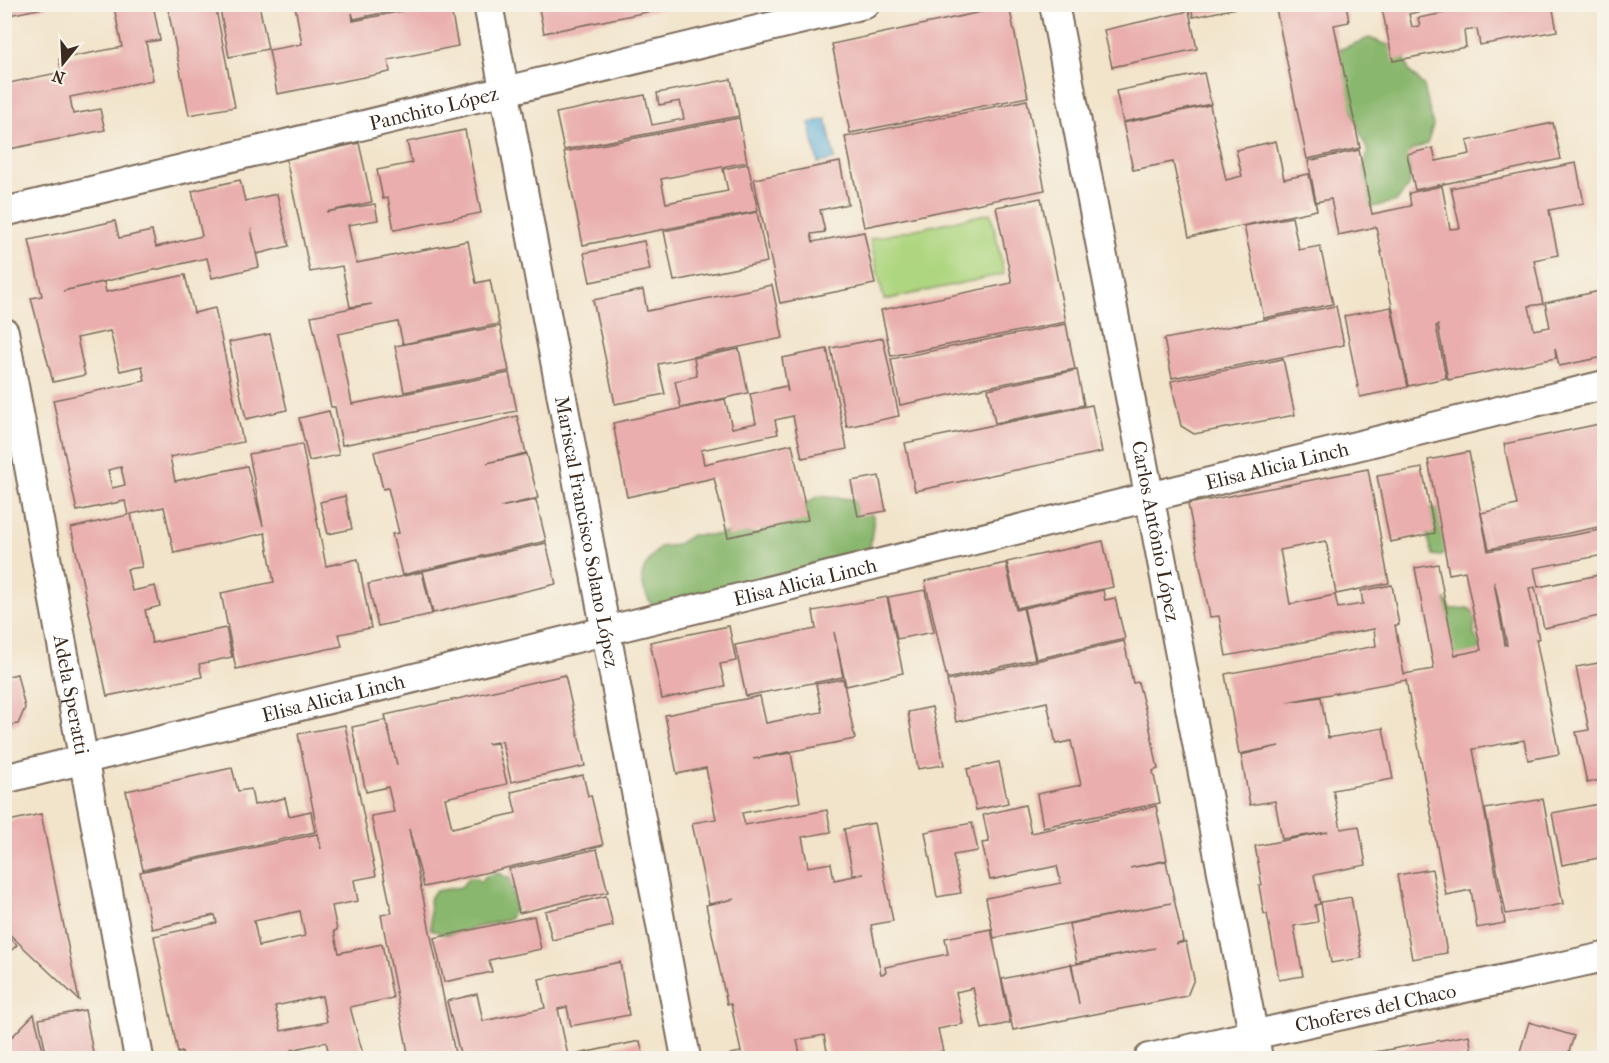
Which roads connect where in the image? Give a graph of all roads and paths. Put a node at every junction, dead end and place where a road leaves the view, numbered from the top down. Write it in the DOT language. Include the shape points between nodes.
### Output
graph roads {
  1 [pos="488,4"];
  2 [pos="865,4"];
  3 [pos="1054,4"];
  4 [pos="505,91"];
  5 [pos="4,212"];
  6 [pos="4,332"];
  7 [pos="1605,385"];
  8 [pos="1149,495"];
  9 [pos="605,633"];
  10 [pos="85,760"];
  11 [pos="4,779"];
  12 [pos="1605,957"];
  13 [pos="1256,1046"];
  14 [pos="139,1059"];
  15 [pos="686,1059"];
  16 [pos="1149,1059"];
  1 -- 4 [label="street, Mariscal Francisco Solano López"];
  2 -- 4 [label="street, Panchito López"];
  3 -- 8 [label="street, Carlos Antônio López"];
  4 -- 5 [label="street, Panchito López"];
  4 -- 9 [label="street, Mariscal Francisco Solano López"];
  6 -- 10 [label="street, Adela Speratti"];
  7 -- 8 [label="street, Elisa Alicia Linch"];
  8 -- 9 [label="street, Elisa Alicia Linch"];
  8 -- 13 [label="street, Carlos Antônio López"];
  9 -- 10 [label="street, Elisa Alicia Linch"];
  9 -- 15 [label="street, Mariscal Francisco Solano López"];
  10 -- 11 [label="street, Elisa Alicia Linch"];
  10 -- 14 [label="street, Adela Speratti"];
  12 -- 13 [label="street, Choferes del Chaco"];
  13 -- 16 [label="street, Choferes del Chaco"];
}
